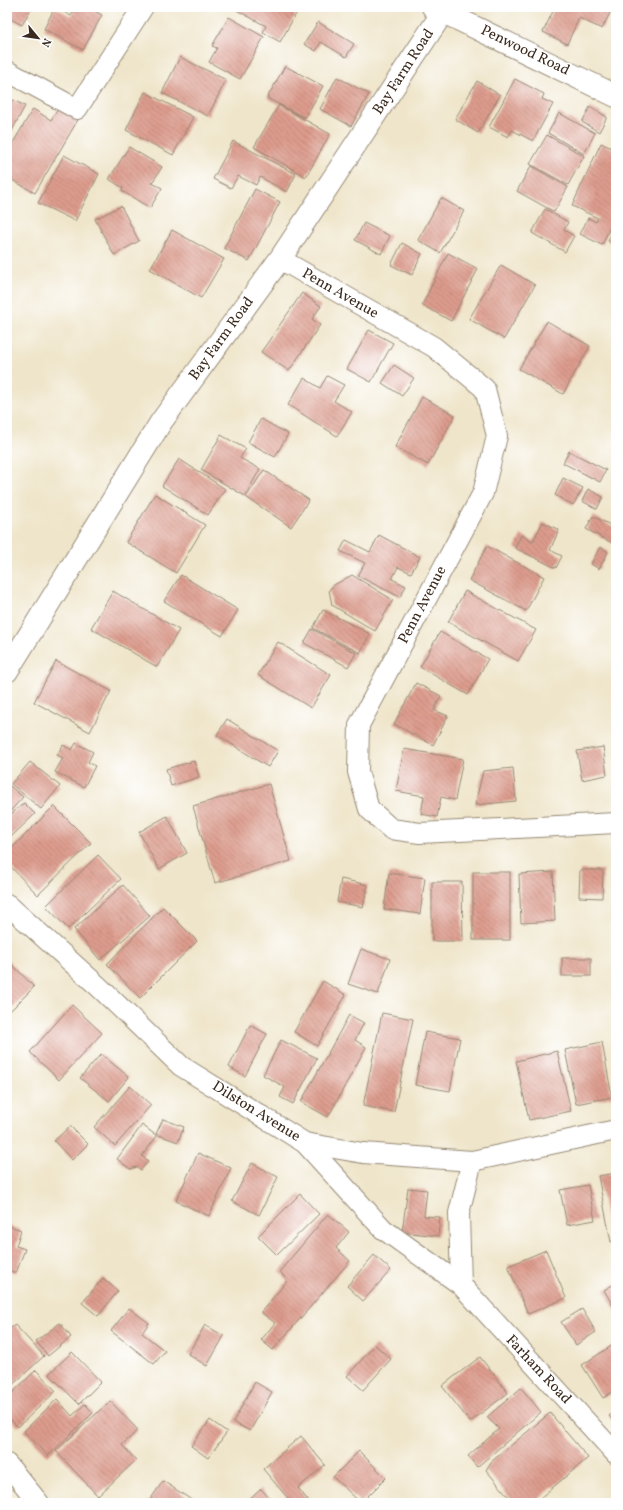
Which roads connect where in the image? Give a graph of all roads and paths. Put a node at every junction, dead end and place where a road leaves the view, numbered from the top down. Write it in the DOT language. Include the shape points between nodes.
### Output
graph roads {
  1 [pos="143,7"];
  2 [pos="438,10"];
  3 [pos="7,71"];
  4 [pos="616,96"];
  5 [pos="280,260"];
  6 [pos="7,671"];
  7 [pos="616,823"];
  8 [pos="7,904"];
  9 [pos="616,1130"];
  10 [pos="305,1143"];
  11 [pos="472,1161"];
  12 [pos="461,1286"];
  13 [pos="616,1454"];
  14 [pos="7,1464"];
  15 [pos="40,1503"];
  1 -- 3 [label="street" via="77,110"];
  2 -- 4 [label="street, Penwood Road"];
  2 -- 5 [label="street, Bay Farm Road"];
  5 -- 6 [label="street, Bay Farm Road" via="161,422"];
  5 -- 7 [label="street, Penn Avenue" via="440,352 485,389 497,436 482,493 359,725 358,772 369,809 391,829 420,834"];
  8 -- 10 [label="street, Dilston Avenue" via="99,986 181,1066"];
  9 -- 11 [label="street, Dilston Avenue"];
  10 -- 11 [label="street, Dilston Avenue" via="363,1153"];
  10 -- 12 [label="street, Farham Road" via="383,1229"];
  11 -- 12 [label="street" via="459,1213"];
  12 -- 13 [label="street, Farham Road"];
  14 -- 15 [label="street"];
}
